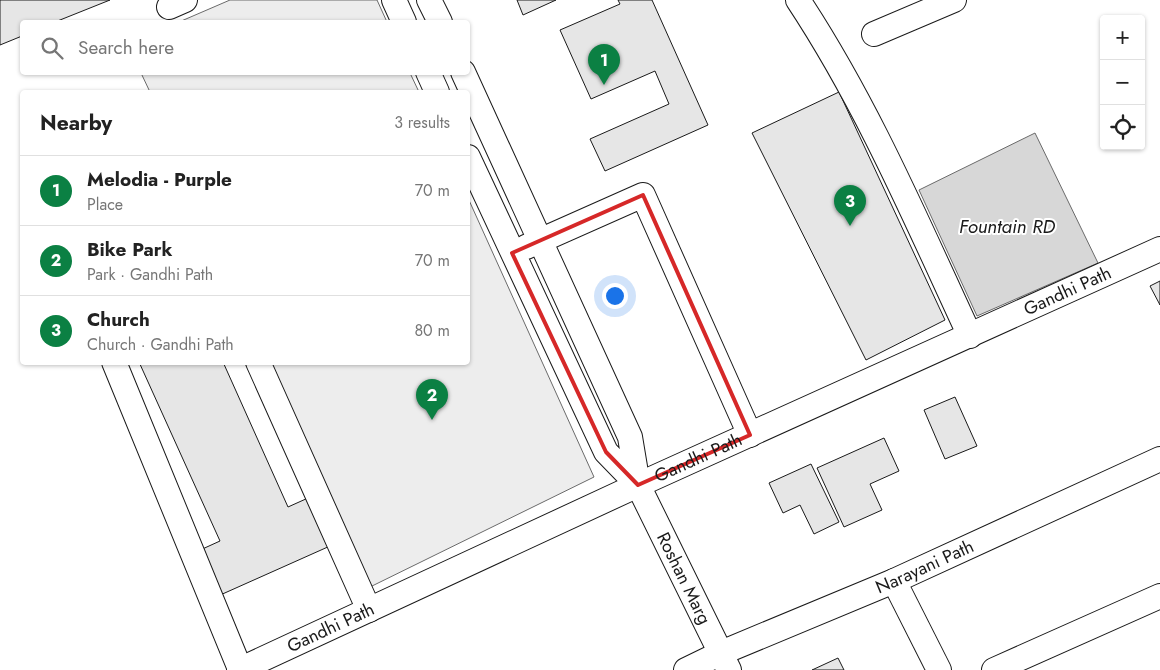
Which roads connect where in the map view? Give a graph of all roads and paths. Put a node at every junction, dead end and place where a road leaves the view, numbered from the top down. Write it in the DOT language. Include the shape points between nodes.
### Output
graph roads {
  1 [pos="394,0"];
  2 [pos="430,0"];
  3 [pos="798,0"];
  4 [pos="954,0"];
  5 [pos="403,20"];
  6 [pos="439,20"];
  7 [pos="874,34"];
  8 [pos="429,75"];
  9 [pos="464,75"];
  10 [pos="436,90"];
  11 [pos="470,161"];
  12 [pos="540,240"];
  13 [pos="1160,249"];
  14 [pos="512,253"];
  15 [pos="970,336"];
  16 [pos="115,365"];
  17 [pos="259,365"];
  18 [pos="750,436"];
  19 [pos="1160,460"];
  20 [pos="638,485"];
  21 [pos="894,581"];
  22 [pos="1160,596"];
  23 [pos="369,610"];
  24 [pos="725,662"];
  25 [pos="240,670"];
  26 [pos="686,670"];
  27 [pos="939,670"];
  28 [pos="994,670"];
  1 -- 5 [label="street"];
  2 -- 6 [label="street"];
  3 -- 15 [label="street" via="878,138"];
  4 -- 7 [label="street"];
  8 -- 10 [label="street"];
  9 -- 12 [label="street"];
  11 -- 14 [label="street"];
  12 -- 14 [label="street"];
  12 -- 18 [label="street" via="643,195"];
  12 -- 20 [label="street" via="630,437"];
  13 -- 15 [label="street, Gandhi Path"];
  14 -- 20 [label="street" via="606,452"];
  15 -- 18 [label="street, Gandhi Path"];
  16 -- 25 [label="street"];
  17 -- 23 [label="street"];
  18 -- 20 [label="street, Gandhi Path"];
  19 -- 21 [label="street, Narayani Path"];
  20 -- 23 [label="street, Gandhi Path"];
  20 -- 24 [label="street, Roshan Marg"];
  21 -- 24 [label="street, Narayani Path"];
  21 -- 27 [label="street"];
  22 -- 28 [label="street"];
  23 -- 25 [label="street, Gandhi Path"];
  24 -- 26 [label="street, Narayani Path"];
}
